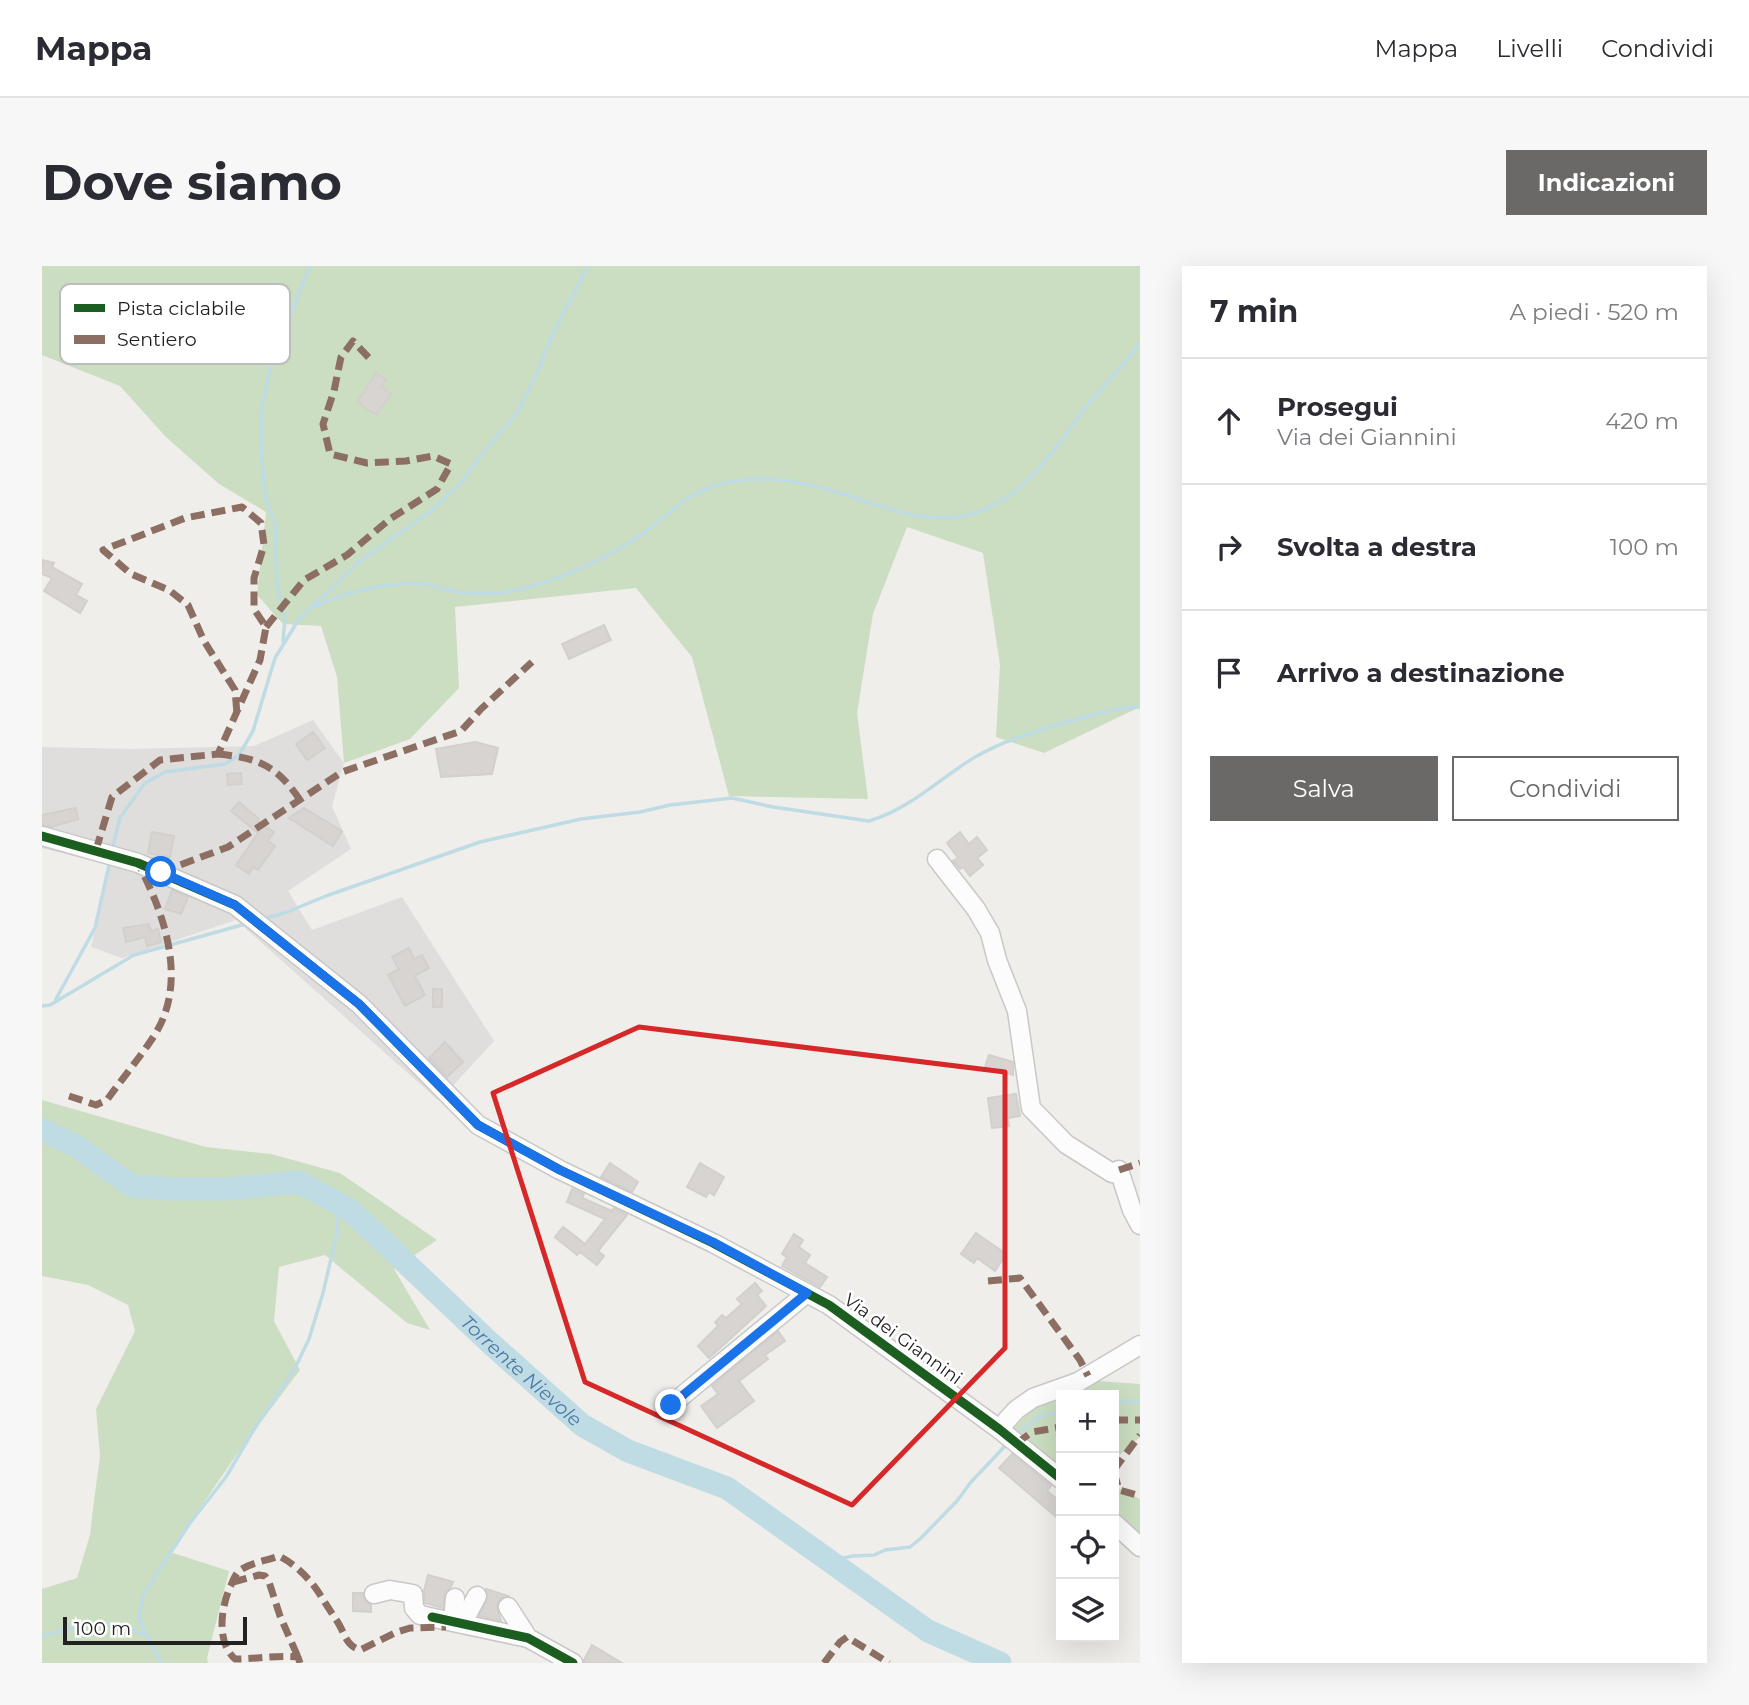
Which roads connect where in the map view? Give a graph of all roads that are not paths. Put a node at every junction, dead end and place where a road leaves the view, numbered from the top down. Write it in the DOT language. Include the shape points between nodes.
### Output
graph roads {
  1 [pos="42,836"];
  2 [pos="937,859"];
  3 [pos="1140,1225"];
  4 [pos="807,1293"];
  5 [pos="1140,1345"];
  6 [pos="671,1405"];
  7 [pos="999,1429"];
  8 [pos="1056,1475"];
  9 [pos="1119,1528"];
  10 [pos="1140,1547"];
  11 [pos="374,1594"];
  12 [pos="477,1596"];
  13 [pos="455,1598"];
  14 [pos="508,1607"];
  15 [pos="458,1623"];
  16 [pos="528,1638"];
  17 [pos="573,1663"];
  1 -- 4 [label="street, Via dei Giannini" via="138,863 235,905 359,1004 478,1125"];
  2 -- 3 [label="street" via="990,933 1017,1010 1031,1108 1066,1144 1112,1172 1119,1170"];
  4 -- 6 [label="street"];
  4 -- 7 [label="street, Via dei Giannini" via="830,1305"];
  5 -- 7 [label="street" via="1078,1382 1032,1398"];
  7 -- 8 [label="street, Via dei Giannini"];
  9 -- 10 [label="street"];
  11 -- 15 [label="street" via="390,1590 414,1594 416,1612"];
  12 -- 15 [label="street"];
  13 -- 15 [label="street"];
  14 -- 16 [label="street"];
  15 -- 16 [label="street"];
  16 -- 17 [label="street"];
}
